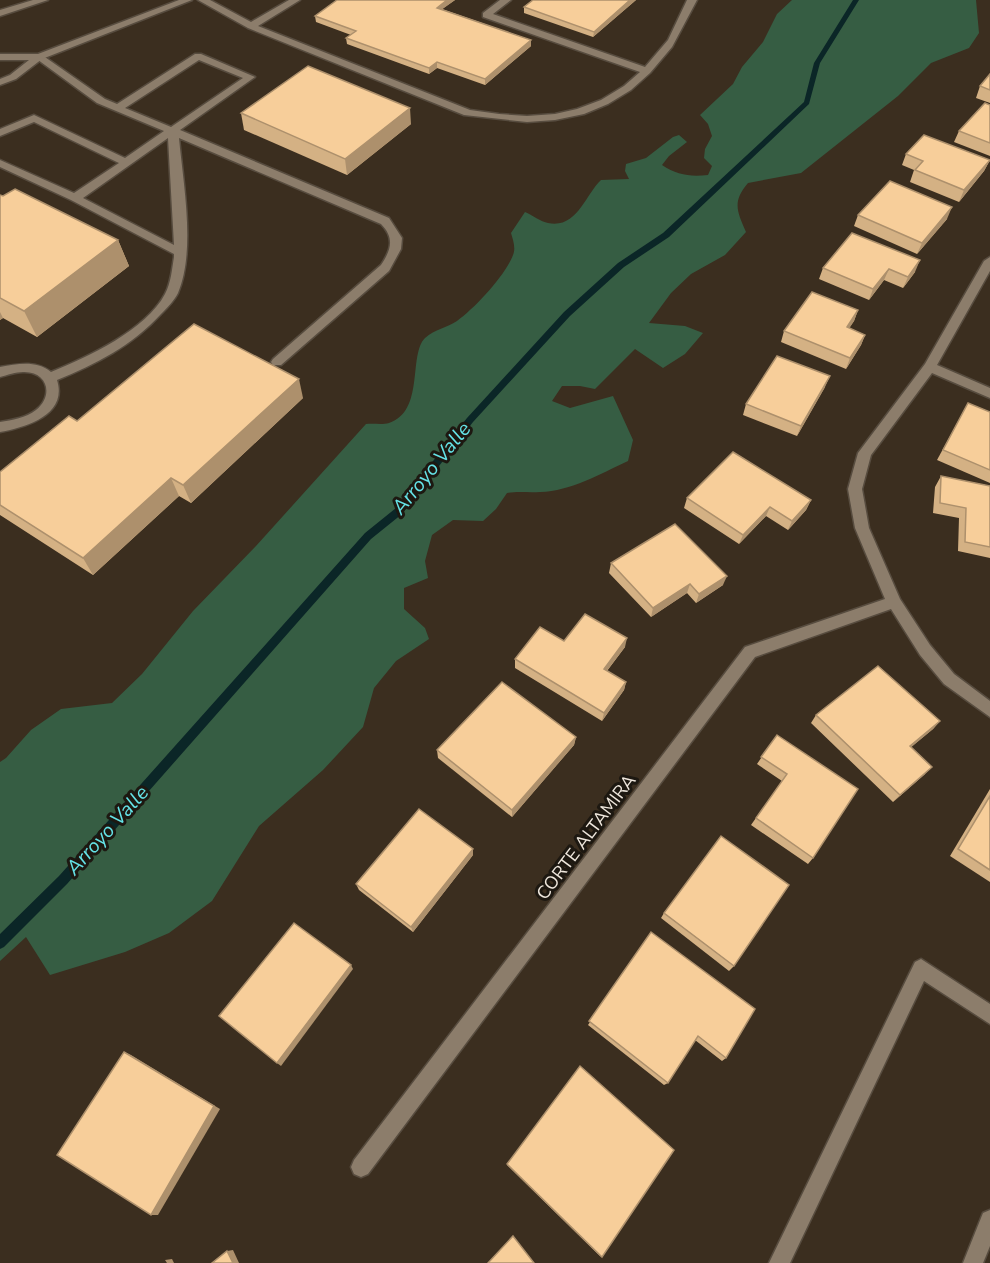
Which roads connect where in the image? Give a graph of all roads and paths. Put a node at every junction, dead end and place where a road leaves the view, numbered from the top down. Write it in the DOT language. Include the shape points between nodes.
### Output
graph roads {
  1 [pos="43,0"];
  2 [pos="188,0"];
  3 [pos="203,0"];
  4 [pos="294,0"];
  5 [pos="506,0"];
  6 [pos="692,0"];
  7 [pos="0,13"];
  8 [pos="251,26"];
  9 [pos="0,57"];
  10 [pos="39,57"];
  11 [pos="647,71"];
  12 [pos="0,82"];
  13 [pos="118,108"];
  14 [pos="173,131"];
  15 [pos="0,134"];
  16 [pos="0,163"];
  17 [pos="127,163"];
  18 [pos="75,198"];
  19 [pos="179,252"];
  20 [pos="990,261"];
  21 [pos="277,362"];
  22 [pos="930,367"];
  23 [pos="0,372"];
  24 [pos="51,377"];
  25 [pos="990,393"];
  26 [pos="0,427"];
  27 [pos="894,602"];
  28 [pos="990,710"];
  29 [pos="990,1015"];
  30 [pos="361,1167"];
  31 [pos="990,1220"];
  32 [pos="779,1263"];
  33 [pos="973,1263"];
  1 -- 7 [label="street"];
  2 -- 10 [label="street"];
  3 -- 8 [label="street"];
  4 -- 8 [label="street"];
  5 -- 11 [label="street" via="486,15"];
  6 -- 11 [label="street" via="671,44"];
  8 -- 11 [label="street" via="468,113 503,119 535,120 605,102 626,91"];
  9 -- 10 [label="street"];
  10 -- 12 [label="street"];
  10 -- 13 [label="street"];
  13 -- 14 [label="street"];
  13 -- 14 [label="street" via="198,56 250,77"];
  14 -- 17 [label="street"];
  14 -- 19 [label="street"];
  14 -- 21 [label="street" via="385,221 394,229 398,242 385,268"];
  15 -- 17 [label="street" via="34,118"];
  16 -- 18 [label="street"];
  17 -- 18 [label="street"];
  18 -- 19 [label="street"];
  19 -- 24 [label="street" via="172,292 152,318 125,342"];
  20 -- 22 [label="street"];
  22 -- 25 [label="street"];
  22 -- 27 [label="street" via="865,453 855,489 862,528"];
  23 -- 24 [label="street" via="26,367"];
  24 -- 26 [label="street" via="55,387 53,399 45,411 31,420"];
  27 -- 28 [label="street" via="949,679"];
  27 -- 30 [label="street, CORTE ALTAMIRA" via="750,652"];
  29 -- 32 [label="street" via="921,968"];
  31 -- 33 [label="street"];
}
